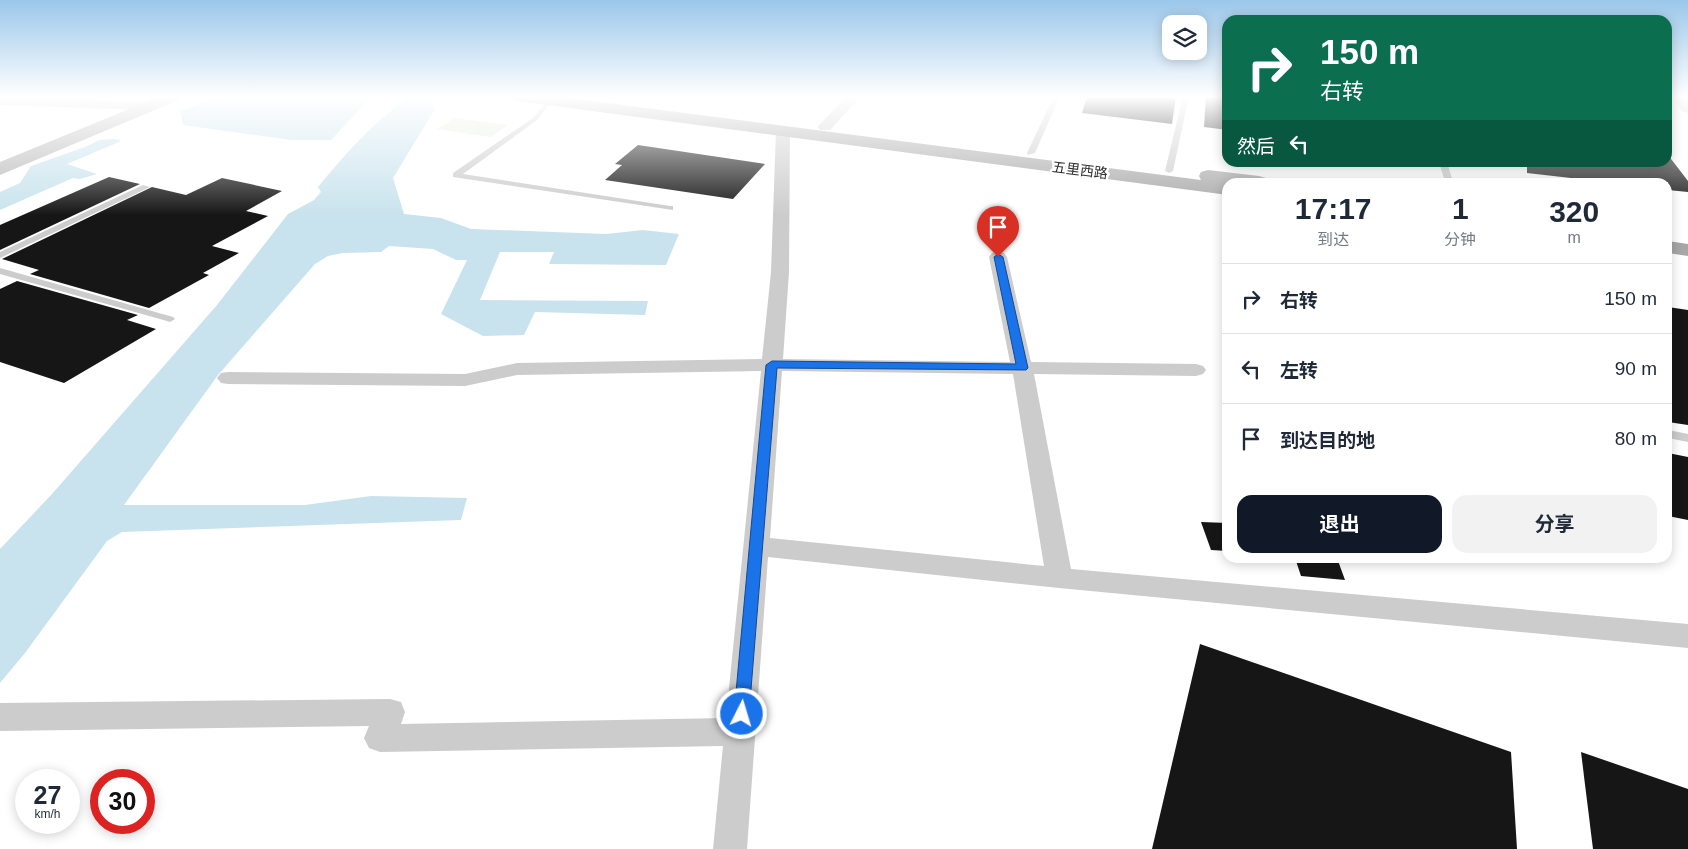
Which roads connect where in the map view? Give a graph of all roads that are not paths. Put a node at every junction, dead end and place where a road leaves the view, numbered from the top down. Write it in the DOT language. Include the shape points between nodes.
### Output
graph roads {
  1 [pos="77,136"];
  2 [pos="512,136"];
  3 [pos="783,136"];
  4 [pos="818,136"];
  5 [pos="894,136"];
  6 [pos="1040,136"];
  7 [pos="1177,136"];
  8 [pos="1032,153"];
  9 [pos="0,169"];
  10 [pos="1169,171"];
  11 [pos="1226,178"];
  12 [pos="146,187"];
  13 [pos="1222,188"];
  14 [pos="670,208"];
  15 [pos="1672,236"];
  16 [pos="1688,238"];
  17 [pos="1672,248"];
  18 [pos="1688,250"];
  19 [pos="0,255"];
  20 [pos="998,257"];
  21 [pos="0,271"];
  22 [pos="170,319"];
  23 [pos="772,365"];
  24 [pos="1022,368"];
  25 [pos="1196,370"];
  26 [pos="228,378"];
  27 [pos="1672,435"];
  28 [pos="1688,438"];
  29 [pos="756,546"];
  30 [pos="1059,578"];
  31 [pos="1688,636"];
  32 [pos="0,716"];
  33 [pos="740,732"];
  34 [pos="730,849"];
  1 -- 9 [label="main road"];
  2 -- 14 [label="lane" via="456,174"];
  3 -- 23 [label="street" via="780,272"];
  4 -- 13 [label="main road, 五里西路"];
  5 -- 8 [label="main road, 五里西路"];
  6 -- 8 [label="lane"];
  7 -- 10 [label="lane"];
  8 -- 10 [label="main road, 五里西路"];
  10 -- 11 [label="main road, 五里西路"];
  12 -- 19 [label="lane"];
  15 -- 16 [label="main road"];
  17 -- 18 [label="main road"];
  20 -- 24 [label="street"];
  21 -- 22 [label="lane"];
  23 -- 24 [label="street"];
  23 -- 26 [label="street" via="518,369 464,380"];
  23 -- 29 [label="street"];
  24 -- 25 [label="street"];
  24 -- 30 [label="street"];
  27 -- 28 [label="lane"];
  29 -- 30 [label="street"];
  29 -- 33 [label="street"];
  30 -- 31 [label="street"];
  32 -- 33 [label="street" via="390,712 380,738"];
  33 -- 34 [label="street"];
}
